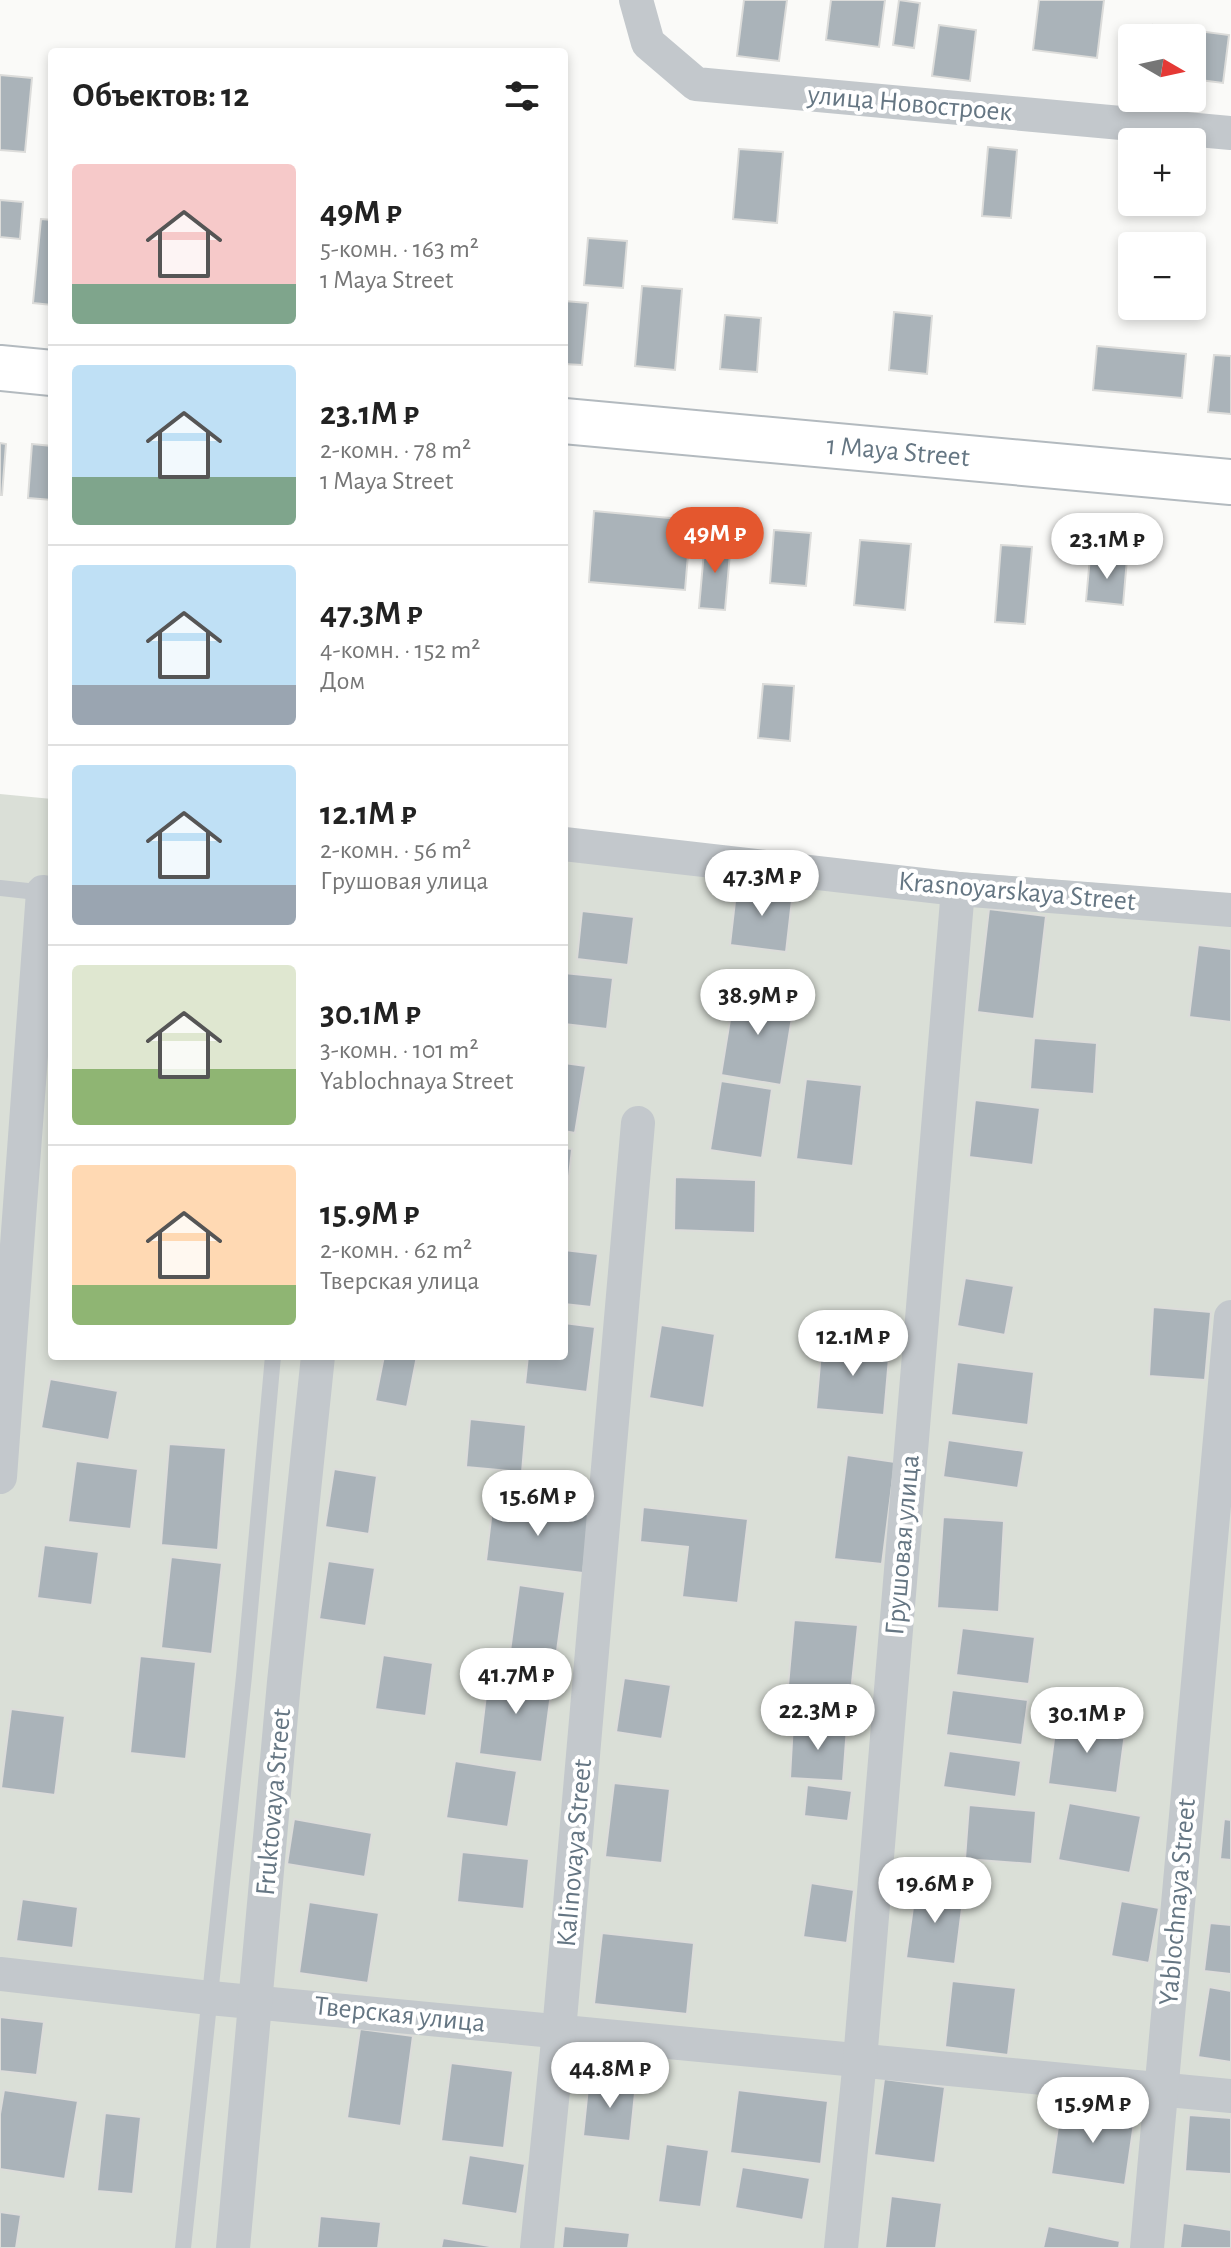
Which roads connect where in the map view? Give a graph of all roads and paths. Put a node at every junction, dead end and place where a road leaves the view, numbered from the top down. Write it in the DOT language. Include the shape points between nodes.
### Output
graph roads {
  1 [pos="636,1"];
  2 [pos="1231,133"];
  3 [pos="0,368"];
  4 [pos="48,373"];
  5 [pos="568,421"];
  6 [pos="1231,482"];
  7 [pos="568,844"];
  8 [pos="0,888"];
  9 [pos="958,889"];
  10 [pos="47,893"];
  11 [pos="1231,910"];
  12 [pos="638,1123"];
  13 [pos="1231,1317"];
  14 [pos="273,1360"];
  15 [pos="318,1360"];
  16 [pos="0,1477"];
  17 [pos="0,1974"];
  18 [pos="210,1998"];
  19 [pos="256,2001"];
  20 [pos="559,2031"];
  21 [pos="860,2060"];
  22 [pos="1162,2089"];
  23 [pos="1231,2096"];
  24 [pos="183,2248"];
  25 [pos="233,2248"];
  26 [pos="537,2248"];
  27 [pos="841,2248"];
  28 [pos="1147,2248"];
  1 -- 2 [label="street, улица Новостроек" via="648,43 696,84"];
  3 -- 4 [label="street"];
  5 -- 6 [label="street, 1 Maya Street"];
  7 -- 9 [label="street, Krasnoyarskaya Street"];
  8 -- 10 [label="lane"];
  9 -- 11 [label="street, Krasnoyarskaya Street"];
  9 -- 21 [label="street, Грушовая улица"];
  10 -- 16 [label="street"];
  12 -- 20 [label="street, Kalinovaya Street"];
  13 -- 22 [label="street, Yablochnaya Street"];
  14 -- 18 [label="lane"];
  15 -- 19 [label="street, Fruktovaya Street"];
  17 -- 18 [label="street, Тверская улица"];
  18 -- 19 [label="street, Тверская улица"];
  18 -- 24 [label="lane"];
  19 -- 20 [label="street, Тверская улица"];
  19 -- 25 [label="street, Fruktovaya Street"];
  20 -- 21 [label="street, Тверская улица"];
  20 -- 26 [label="street, Kalinovaya Street"];
  21 -- 22 [label="street, Тверская улица"];
  21 -- 27 [label="street, Грушовая улица"];
  22 -- 23 [label="street, Тверская улица"];
  22 -- 28 [label="street, Yablochnaya Street"];
}
